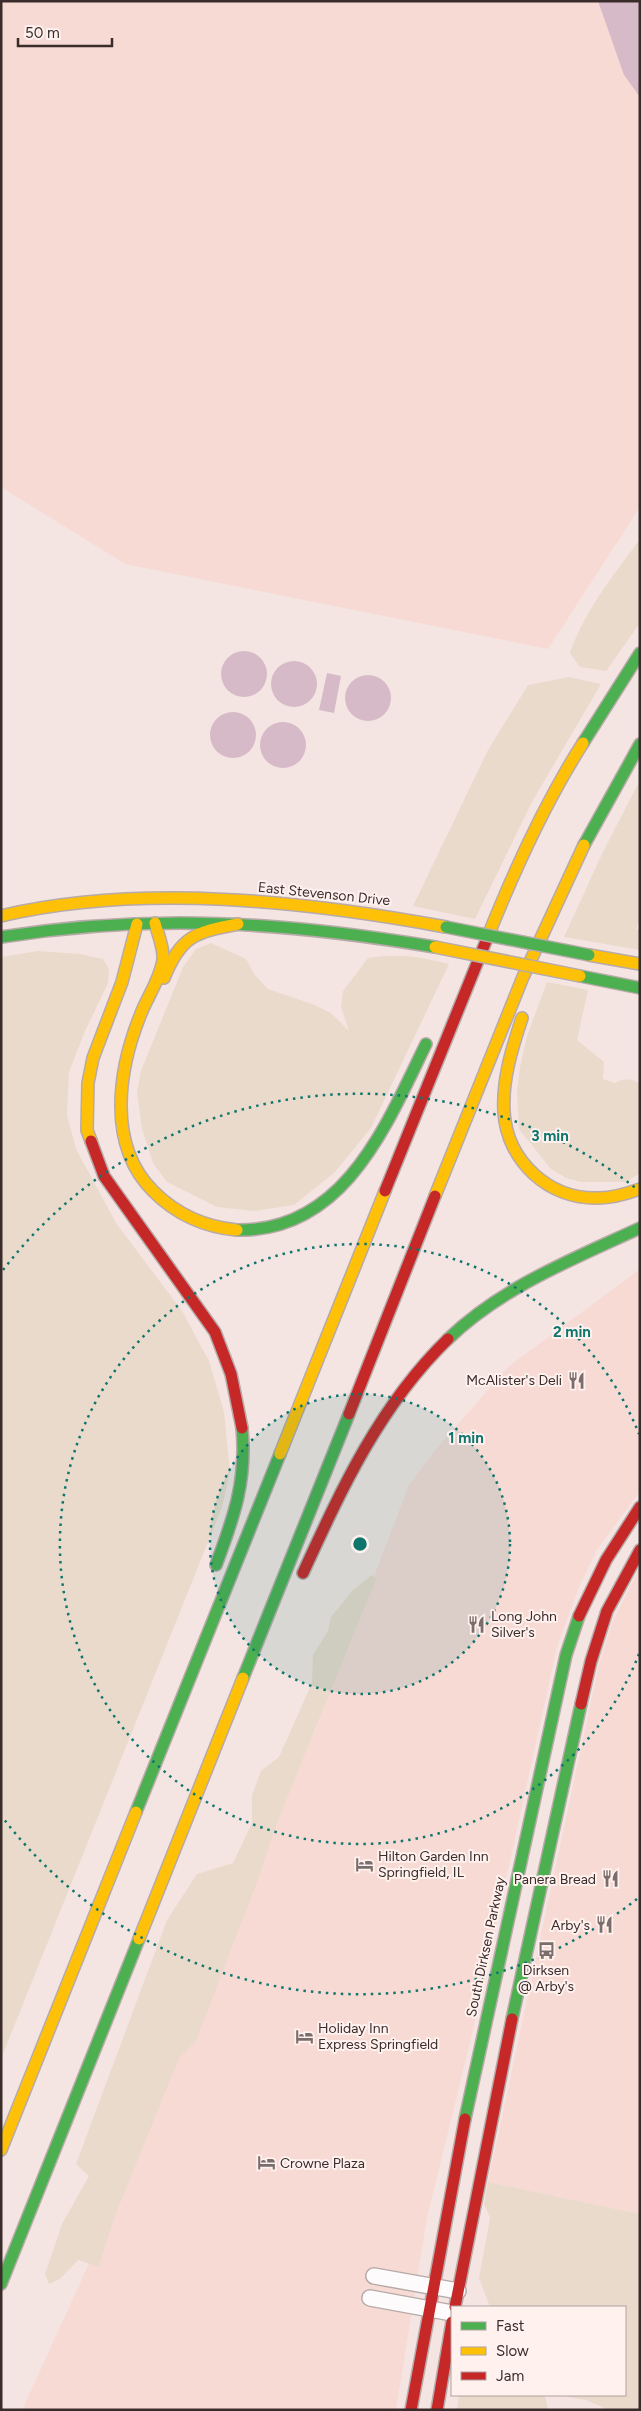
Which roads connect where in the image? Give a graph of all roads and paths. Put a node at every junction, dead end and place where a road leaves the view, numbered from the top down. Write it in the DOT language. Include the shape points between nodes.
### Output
graph roads {
  1 [pos="640,653"];
  2 [pos="640,744"];
  3 [pos="622,772"];
  4 [pos="539,824"];
  5 [pos="142,912"];
  6 [pos="1,916"];
  7 [pos="155,923"];
  8 [pos="238,924"];
  9 [pos="1,937"];
  10 [pos="640,964"];
  11 [pos="537,976"];
  12 [pos="457,981"];
  13 [pos="640,988"];
  14 [pos="527,1004"];
  15 [pos="432,1032"];
  16 [pos="124,1068"];
  17 [pos="640,1189"];
  18 [pos="640,1228"];
  19 [pos="640,1507"];
  20 [pos="640,1550"];
  21 [pos="210,1580"];
  22 [pos="296,1588"];
  23 [pos="260,1667"];
  24 [pos="169,1697"];
  25 [pos="198,1790"];
  26 [pos="120,1854"];
  27 [pos="1,2150"];
  28 [pos="374,2276"];
  29 [pos="1,2284"];
  30 [pos="432,2286"];
  31 [pos="458,2291"];
  32 [pos="370,2298"];
  33 [pos="455,2306"];
  34 [pos="428,2308"];
  35 [pos="451,2314"];
  36 [pos="451,2328"];
  37 [pos="411,2410"];
  38 [pos="437,2410"];
  1 -- 4 [label="main road" via="566,770"];
  2 -- 3 [label="main road"];
  3 -- 11 [label="main road" via="610,814"];
  3 -- 25 [label="main road" via="558,897 524,977"];
  4 -- 12 [label="main road" via="506,867"];
  4 -- 26 [label="main road" via="467,983"];
  5 -- 6 [label="main road, East Stevenson Drive" via="64,904"];
  5 -- 7 [label="main road"];
  5 -- 7 [label="main road, East Stevenson Drive"];
  5 -- 9 [label="main road, East Stevenson Drive"];
  5 -- 10 [label="main road, East Stevenson Drive, bridge" via="253,901 358,911"];
  5 -- 21 [label="main road" via="122,982 93,1058 87,1090 87,1130 104,1176 215,1332 228,1360 243,1427 244,1464 237,1509"];
  7 -- 8 [label="main road, East Stevenson Drive"];
  7 -- 16 [label="main road" via="163,952 160,967 128,1046"];
  8 -- 13 [label="main road, East Stevenson Drive, bridge" via="374,937"];
  8 -- 16 [label="main road" via="199,931 182,942 171,959 136,1049"];
  14 -- 17 [label="main road" via="513,1050 504,1098 506,1127 517,1155 541,1181 577,1198 609,1198"];
  15 -- 16 [label="main road" via="384,1127 347,1181 332,1197 302,1217 272,1228 219,1228 201,1223 172,1208 149,1188 133,1164 123,1137 120,1100"];
  18 -- 22 [label="main road" via="520,1286 468,1321 431,1354 409,1378 372,1431"];
  19 -- 30 [label="main road, South Dirksen Parkway" via="610,1549 591,1585 566,1655 489,2004"];
  20 -- 31 [label="main road" via="607,1611 591,1661 516,2000"];
  23 -- 25 [label="main road"];
  24 -- 26 [label="main road"];
  25 -- 29 [label="main road"];
  26 -- 27 [label="main road"];
  28 -- 30 [label="street"];
  30 -- 31 [label="street"];
  30 -- 34 [label="main road, South Dirksen Parkway"];
  31 -- 33 [label="main road"];
  32 -- 34 [label="street"];
  34 -- 35 [label="street"];
  34 -- 37 [label="main road, South Dirksen Parkway"];
  36 -- 38 [label="main road"];
}
